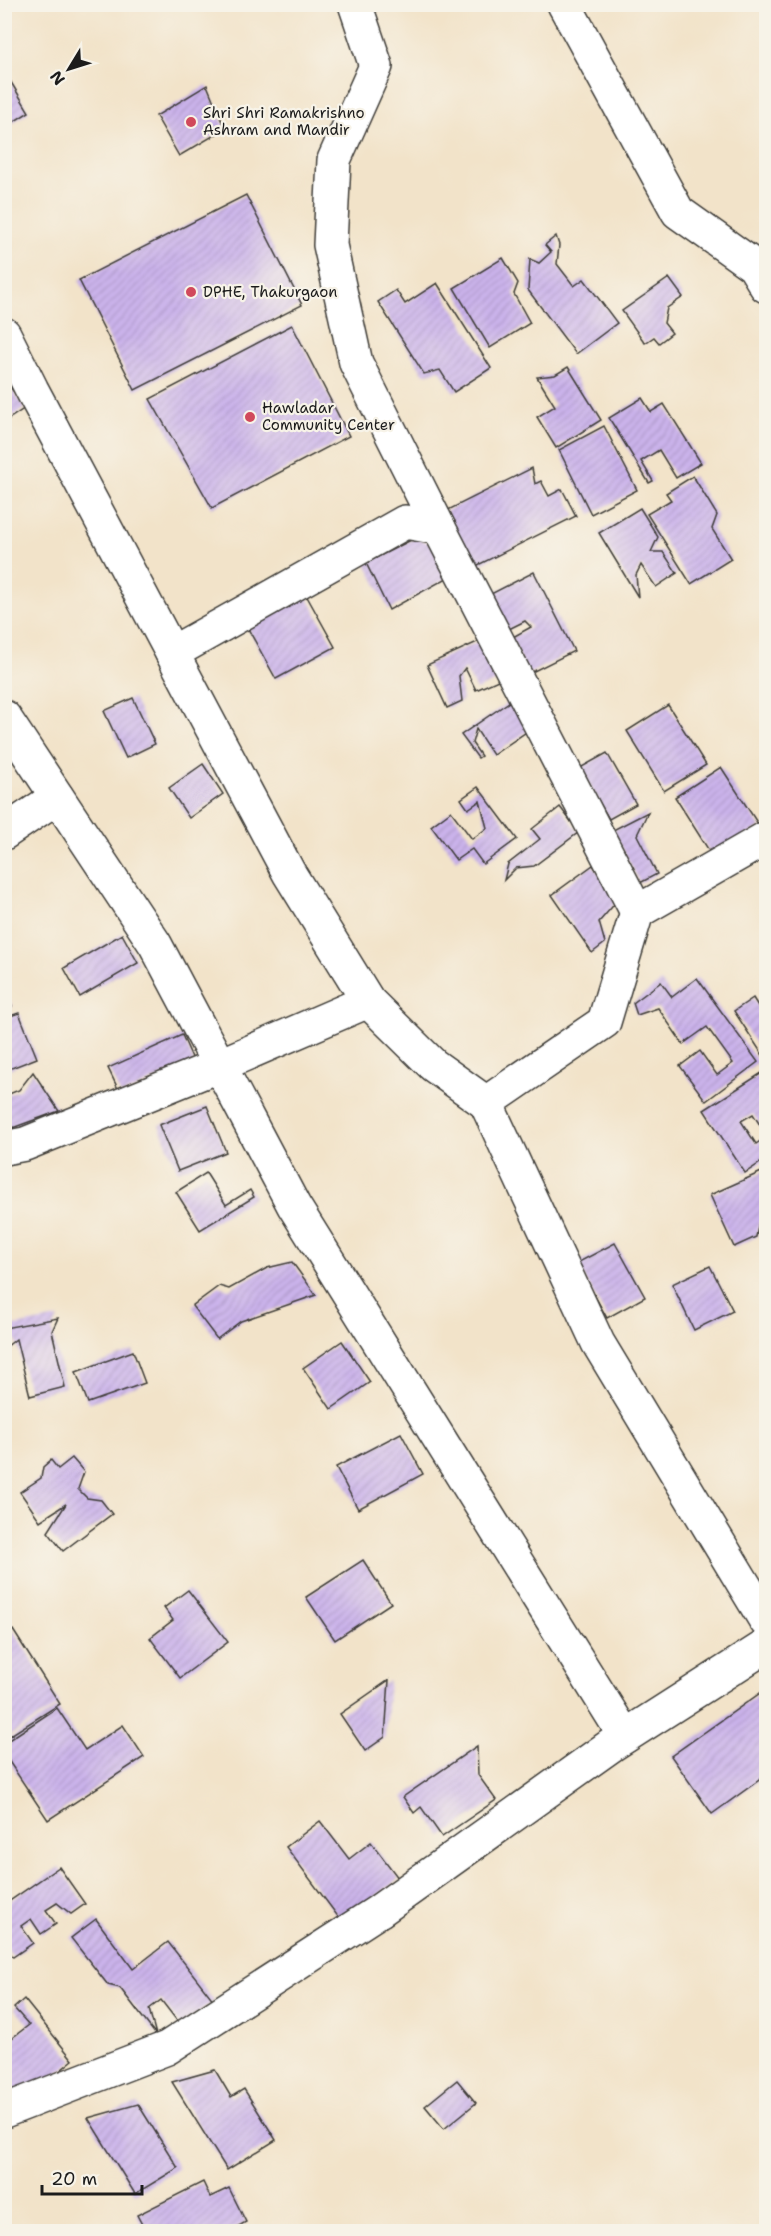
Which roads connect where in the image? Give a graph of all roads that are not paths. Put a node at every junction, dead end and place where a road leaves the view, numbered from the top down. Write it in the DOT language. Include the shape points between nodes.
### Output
graph roads {
  1 [pos="355,4"];
  2 [pos="564,4"];
  3 [pos="766,286"];
  4 [pos="4,334"];
  5 [pos="439,528"];
  6 [pos="172,653"];
  7 [pos="4,717"];
  8 [pos="57,797"];
  9 [pos="4,833"];
  10 [pos="766,838"];
  11 [pos="637,912"];
  12 [pos="368,1001"];
  13 [pos="220,1065"];
  14 [pos="486,1103"];
  15 [pos="4,1148"];
  16 [pos="766,1621"];
  17 [pos="766,1646"];
  18 [pos="625,1736"];
  19 [pos="4,2111"];
  1 -- 5 [label="street" via="376,66 334,160 330,245 356,363"];
  2 -- 3 [label="street" via="678,212 754,266"];
  4 -- 6 [label="street"];
  5 -- 6 [label="street" via="405,522"];
  5 -- 11 [label="street"];
  6 -- 12 [label="street" via="289,873"];
  7 -- 8 [label="street"];
  8 -- 9 [label="street"];
  8 -- 13 [label="street" via="154,944"];
  10 -- 11 [label="street"];
  11 -- 14 [label="street" via="603,1022"];
  12 -- 13 [label="street"];
  12 -- 14 [label="street" via="432,1065"];
  13 -- 15 [label="street" via="25,1144"];
  13 -- 18 [label="street" via="294,1206"];
  14 -- 16 [label="street" via="598,1343"];
  17 -- 18 [label="street"];
  18 -- 19 [label="street" via="379,1911 168,2048"];
}
